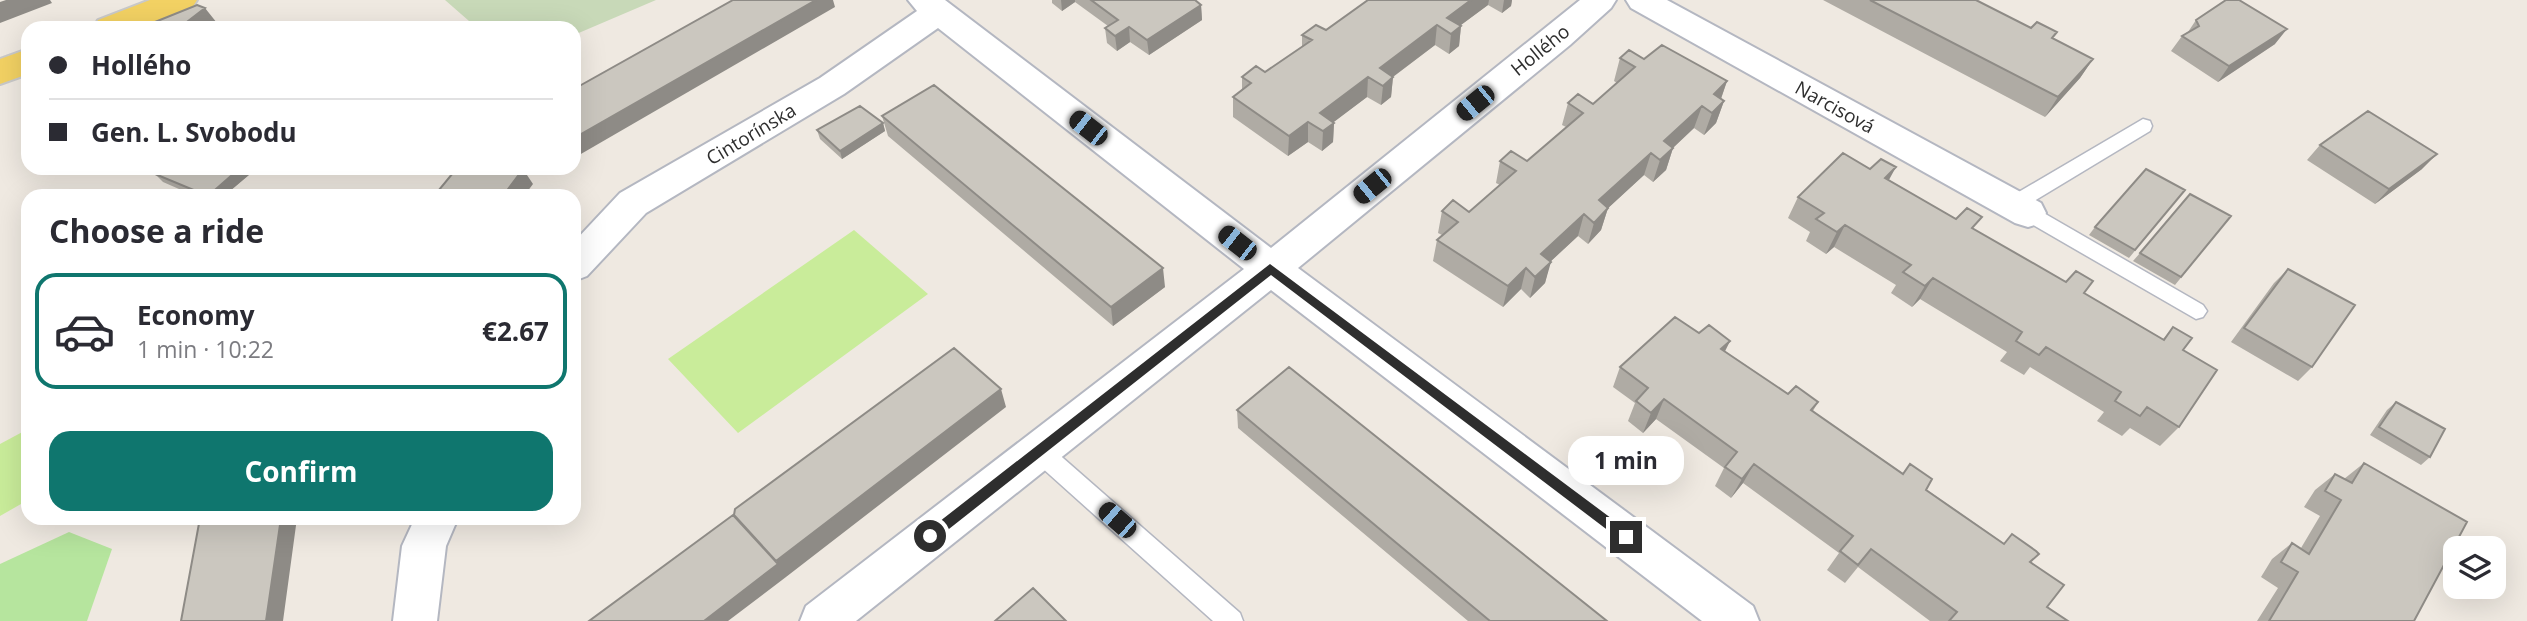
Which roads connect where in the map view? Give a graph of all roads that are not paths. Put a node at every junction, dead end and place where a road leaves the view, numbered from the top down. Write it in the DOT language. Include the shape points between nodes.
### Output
graph roads {
  1 [pos="180,0"];
  2 [pos="1600,0"];
  3 [pos="1642,0"];
  4 [pos="931,6"];
  5 [pos="128,21"];
  6 [pos="21,64"];
  7 [pos="0,72"];
  8 [pos="2143,126"];
  9 [pos="2020,209"];
  10 [pos="581,259"];
  11 [pos="1270,269"];
  12 [pos="2196,311"];
  13 [pos="1039,451"];
  14 [pos="434,525"];
  15 [pos="415,621"];
  16 [pos="822,621"];
  17 [pos="1231,621"];
  18 [pos="1737,621"];
  1 -- 5 [label="main road"];
  2 -- 11 [label="street, Hollého"];
  3 -- 9 [label="street, Narcisová"];
  4 -- 10 [label="street, Cintorínska" via="832,86 633,203"];
  4 -- 11 [label="street"];
  6 -- 7 [label="main road"];
  8 -- 9 [label="lane"];
  9 -- 12 [label="lane"];
  11 -- 13 [label="street, Hollého"];
  11 -- 18 [label="street"];
  13 -- 16 [label="street, Hollého"];
  13 -- 17 [label="lane"];
  14 -- 15 [label="street" via="424,545"];
}
